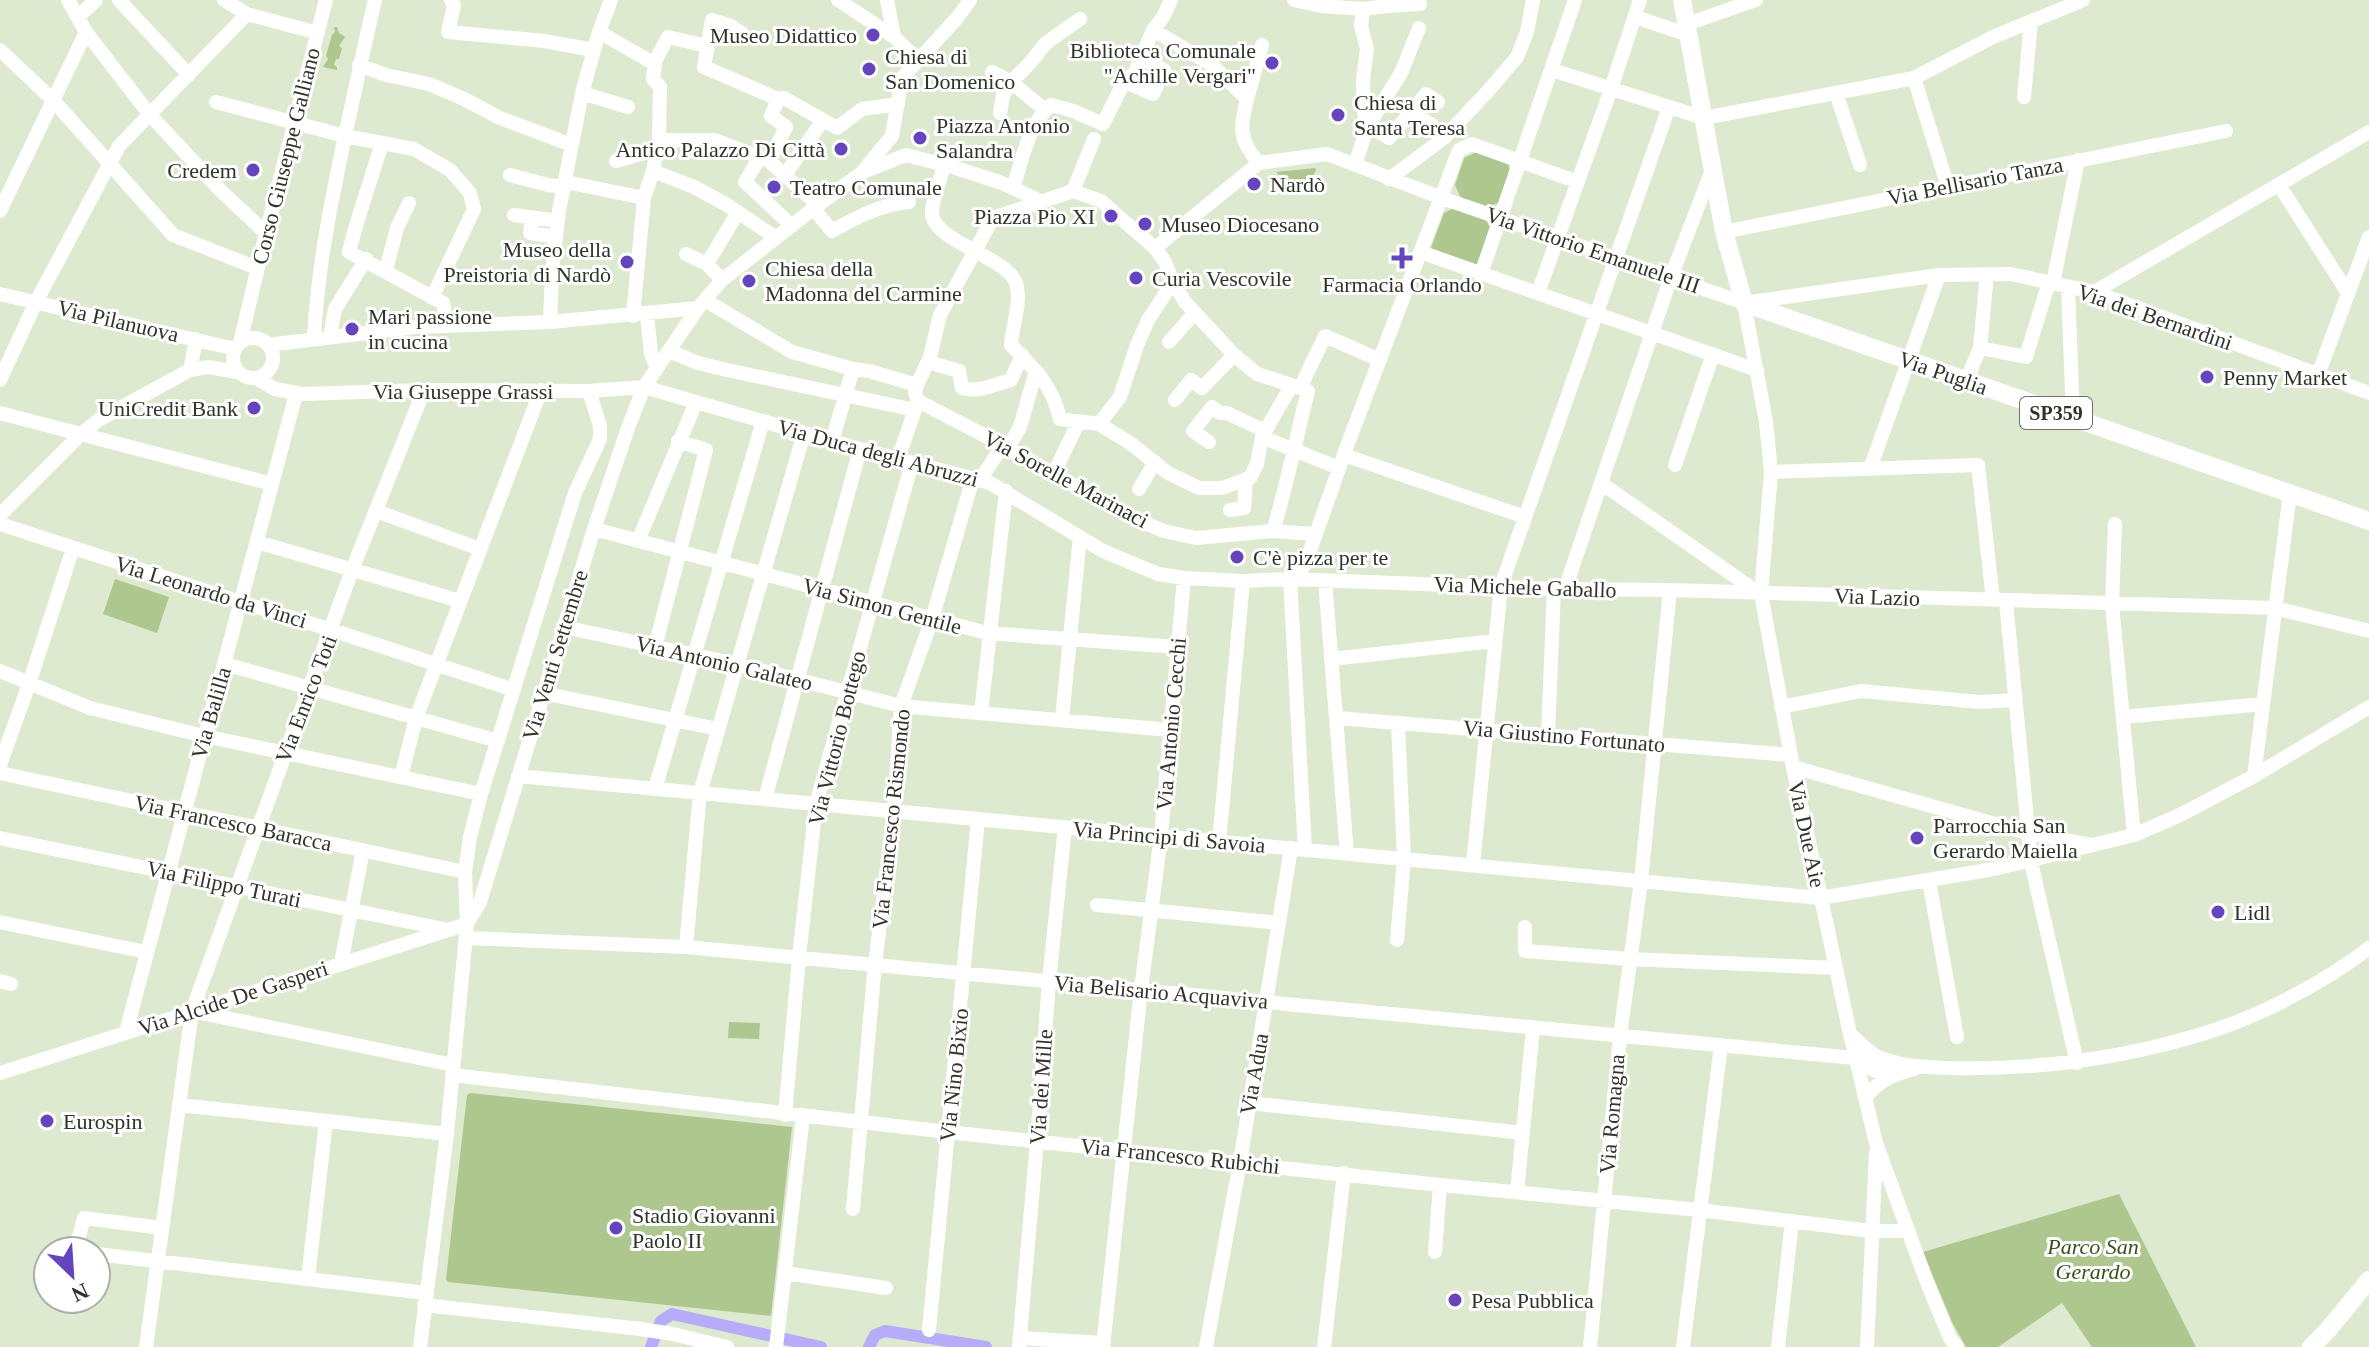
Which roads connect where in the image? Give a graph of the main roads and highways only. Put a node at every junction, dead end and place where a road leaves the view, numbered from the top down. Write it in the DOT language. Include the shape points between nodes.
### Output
graph roads {
  1 [pos="1682,0"];
  2 [pos="2369,521"];
  3 [pos="2369,1280"];
  4 [pos="2311,1347"];
  1 -- 2 [label="main road, Via Puglia / SP359" via="1724,232 1744,303"];
  3 -- 4 [label="main road"];
}
